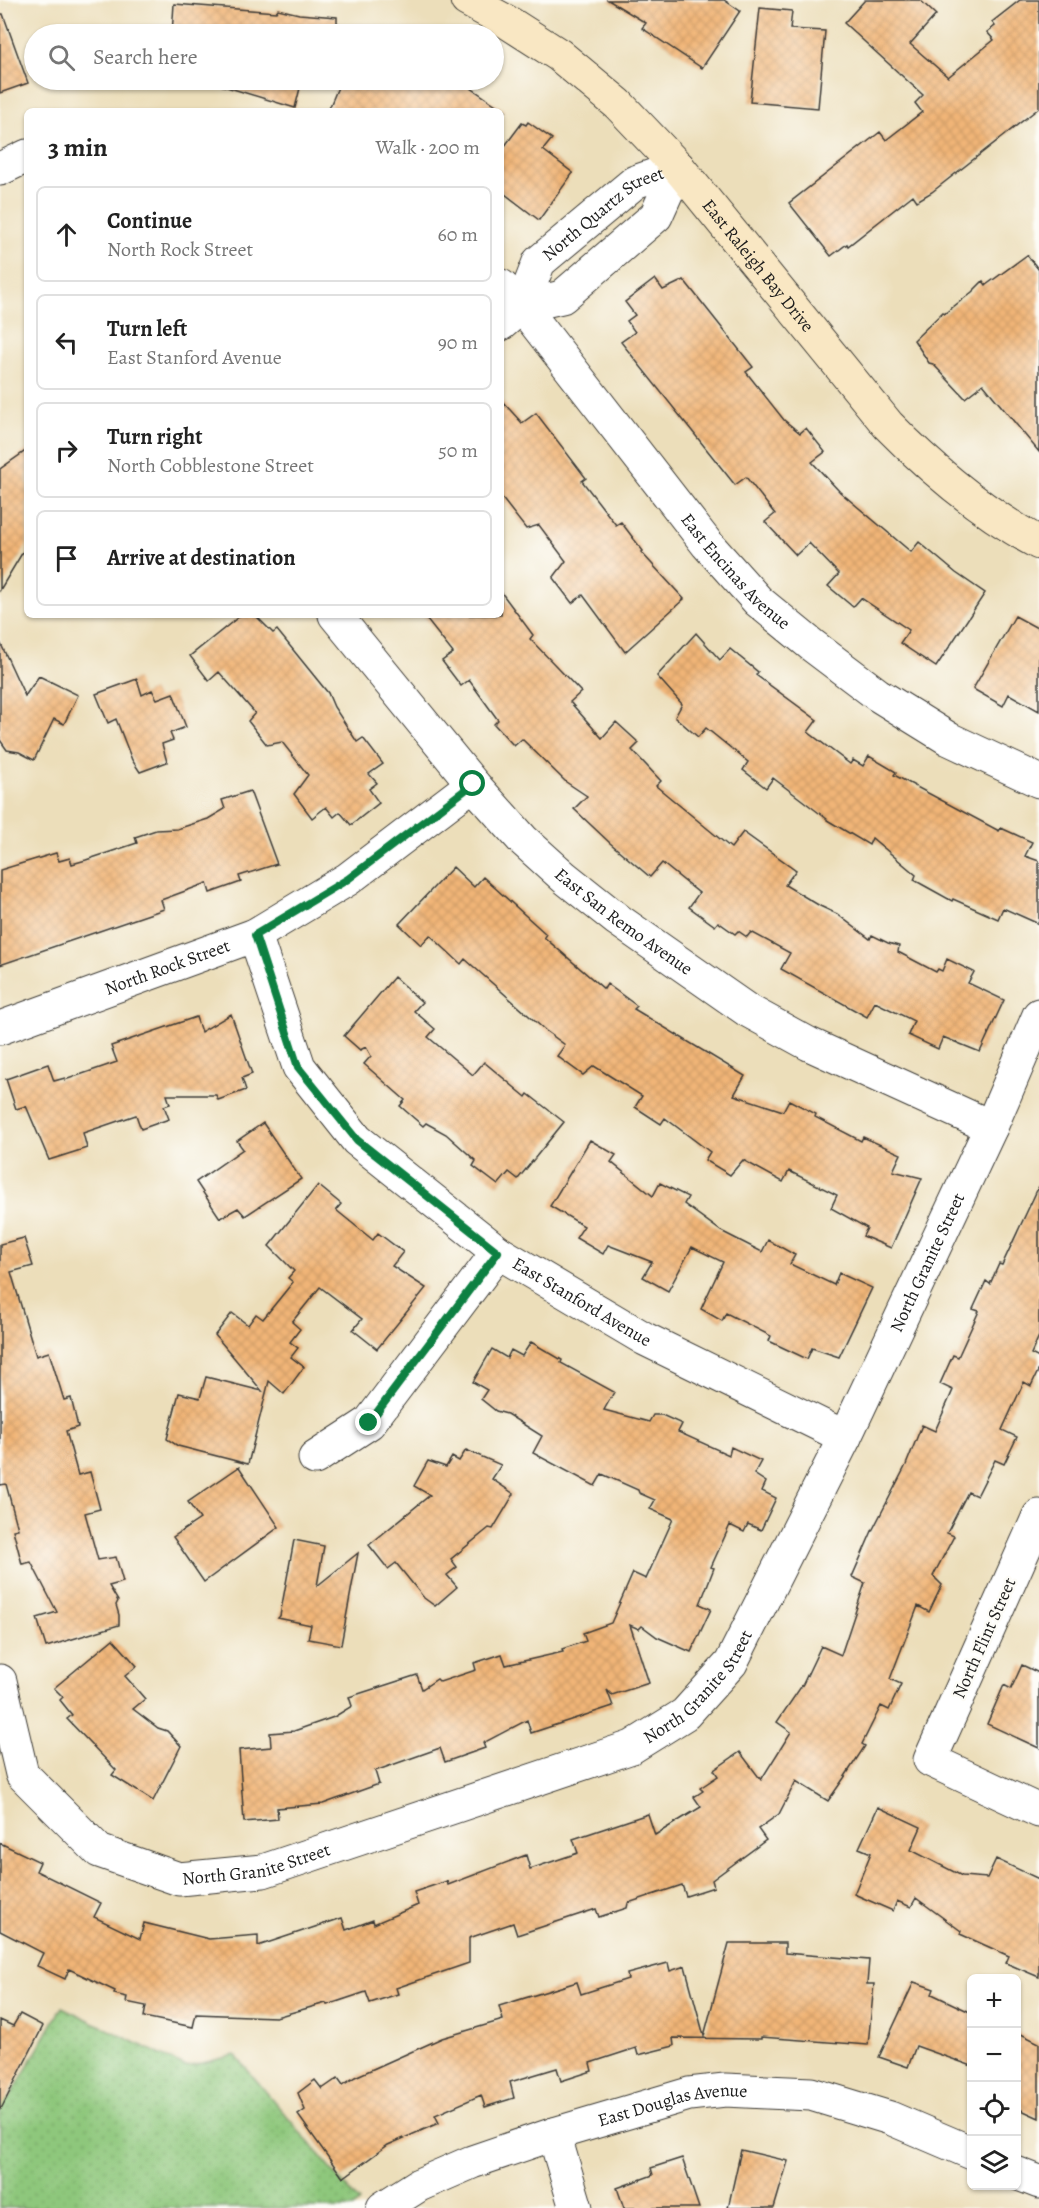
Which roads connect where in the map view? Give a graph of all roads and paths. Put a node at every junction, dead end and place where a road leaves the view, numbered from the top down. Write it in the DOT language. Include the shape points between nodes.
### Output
graph roads {
  1 [pos="467,0"];
  2 [pos="24,157"];
  3 [pos="678,167"];
  4 [pos="0,169"];
  5 [pos="508,305"];
  6 [pos="1039,543"];
  7 [pos="337,618"];
  8 [pos="1039,781"];
  9 [pos="473,784"];
  10 [pos="255,935"];
  11 [pos="1039,1015"];
  12 [pos="0,1028"];
  13 [pos="991,1127"];
  14 [pos="498,1252"];
  15 [pos="845,1437"];
  16 [pos="315,1458"];
  17 [pos="1039,1516"];
  18 [pos="0,1681"];
  19 [pos="1039,1811"];
  20 [pos="554,2134"];
  21 [pos="967,2151"];
  22 [pos="1021,2175"];
  23 [pos="1039,2182"];
  24 [pos="383,2208"];
  25 [pos="576,2208"];
  1 -- 3 [label="street, East Raleigh Bay Drive" via="559,55 618,104"];
  2 -- 4 [label="street"];
  3 -- 5 [label="street, North Quartz Street" via="657,216 562,297"];
  3 -- 6 [label="street, East Raleigh Bay Drive" via="888,425 957,490"];
  5 -- 8 [label="street, East Encinas Avenue" via="758,601 878,694 949,739"];
  7 -- 9 [label="street, East San Remo Avenue"];
  9 -- 10 [label="street, North Rock Street" via="348,879"];
  9 -- 13 [label="street, East San Remo Avenue" via="564,877 727,996 809,1044"];
  10 -- 12 [label="street, North Rock Street"];
  10 -- 14 [label="street, East Stanford Avenue" via="298,1067 357,1140"];
  11 -- 13 [label="street, North Granite Street"];
  13 -- 15 [label="street, North Granite Street"];
  14 -- 15 [label="street, East Stanford Avenue" via="645,1339"];
  14 -- 16 [label="street" via="369,1423"];
  15 -- 18 [label="street, North Granite Street" via="731,1663 685,1714 632,1747 263,1871 179,1880 99,1851 22,1774"];
  17 -- 19 [label="street, North Flint Street" via="930,1760"];
  20 -- 21 [label="street, East Douglas Avenue" via="688,2094 725,2090 811,2094 879,2114"];
  20 -- 24 [label="street, East Douglas Avenue" via="472,2162 419,2185"];
  20 -- 25 [label="street"];
  22 -- 23 [label="street"];
}
